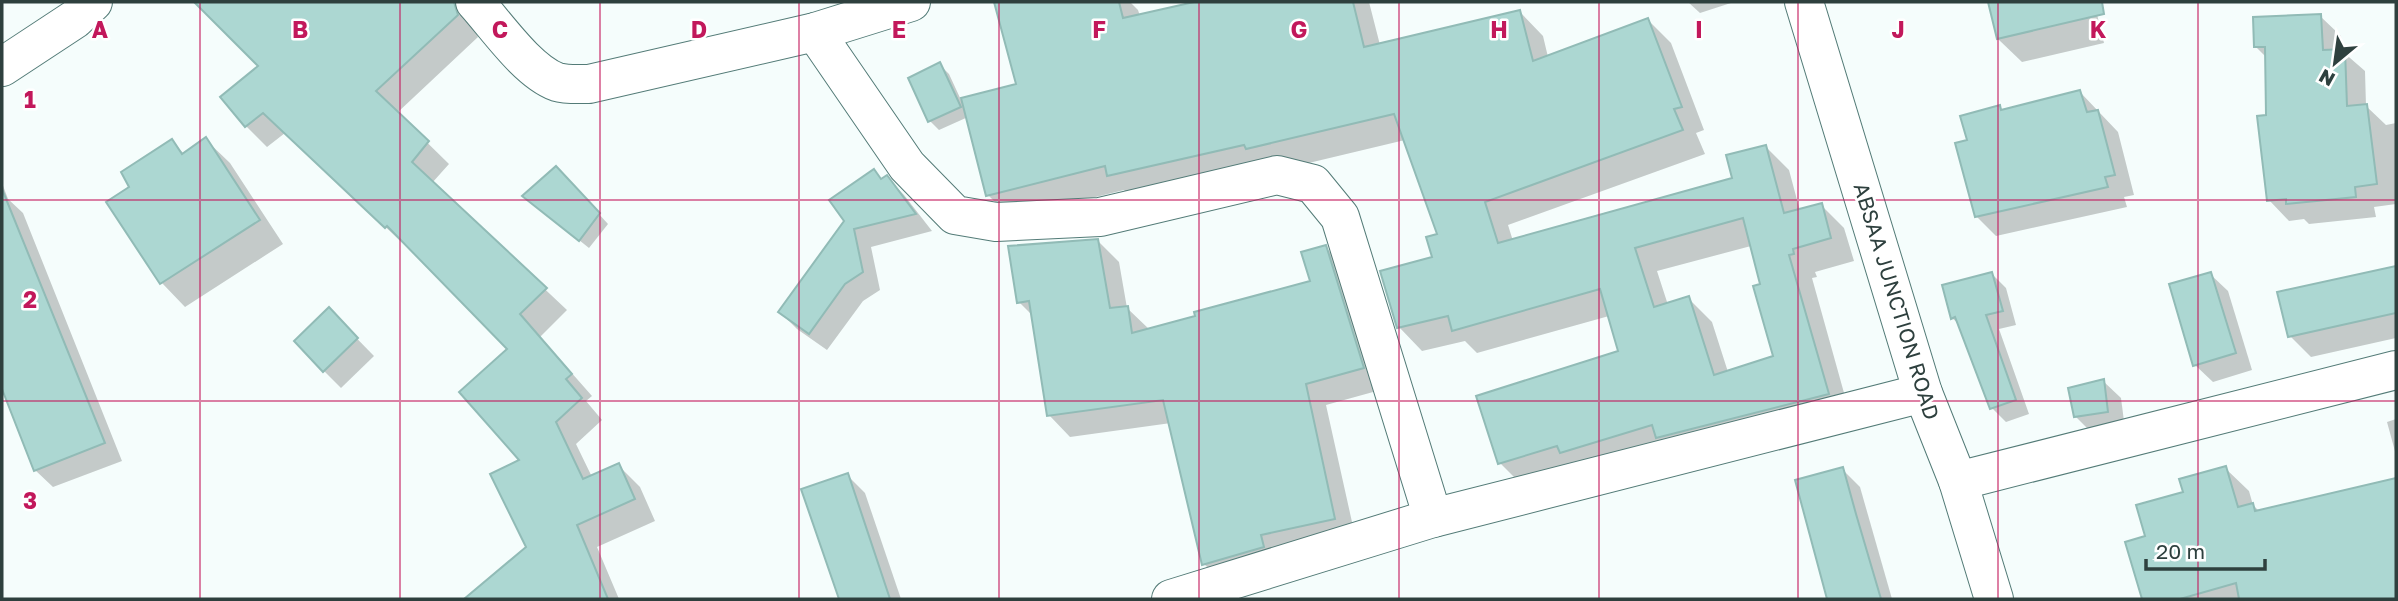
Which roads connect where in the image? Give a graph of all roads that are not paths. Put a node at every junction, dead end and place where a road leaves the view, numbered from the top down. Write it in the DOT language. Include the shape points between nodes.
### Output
graph roads {
  1 [pos="93,2"];
  2 [pos="475,2"];
  3 [pos="911,2"];
  4 [pos="1804,2"];
  5 [pos="815,32"];
  6 [pos="2,67"];
  7 [pos="2396,370"];
  8 [pos="1923,393"];
  9 [pos="1958,481"];
  10 [pos="1433,518"];
  11 [pos="1171,599"];
  12 [pos="1994,599"];
  1 -- 6 [label="street"];
  2 -- 5 [label="street" via="531,64 555,81 572,85"];
  3 -- 5 [label="street"];
  4 -- 8 [label="street, ABSAA JUNCTION ROAD"];
  5 -- 10 [label="street" via="907,166 955,215 996,222 1100,217 1277,175 1313,184 1340,217"];
  7 -- 9 [label="street"];
  8 -- 9 [label="street, ABSAA JUNCTION ROAD"];
  8 -- 10 [label="street"];
  9 -- 12 [label="street, ABSAA JUNCTION ROAD"];
  10 -- 11 [label="street"];
}
